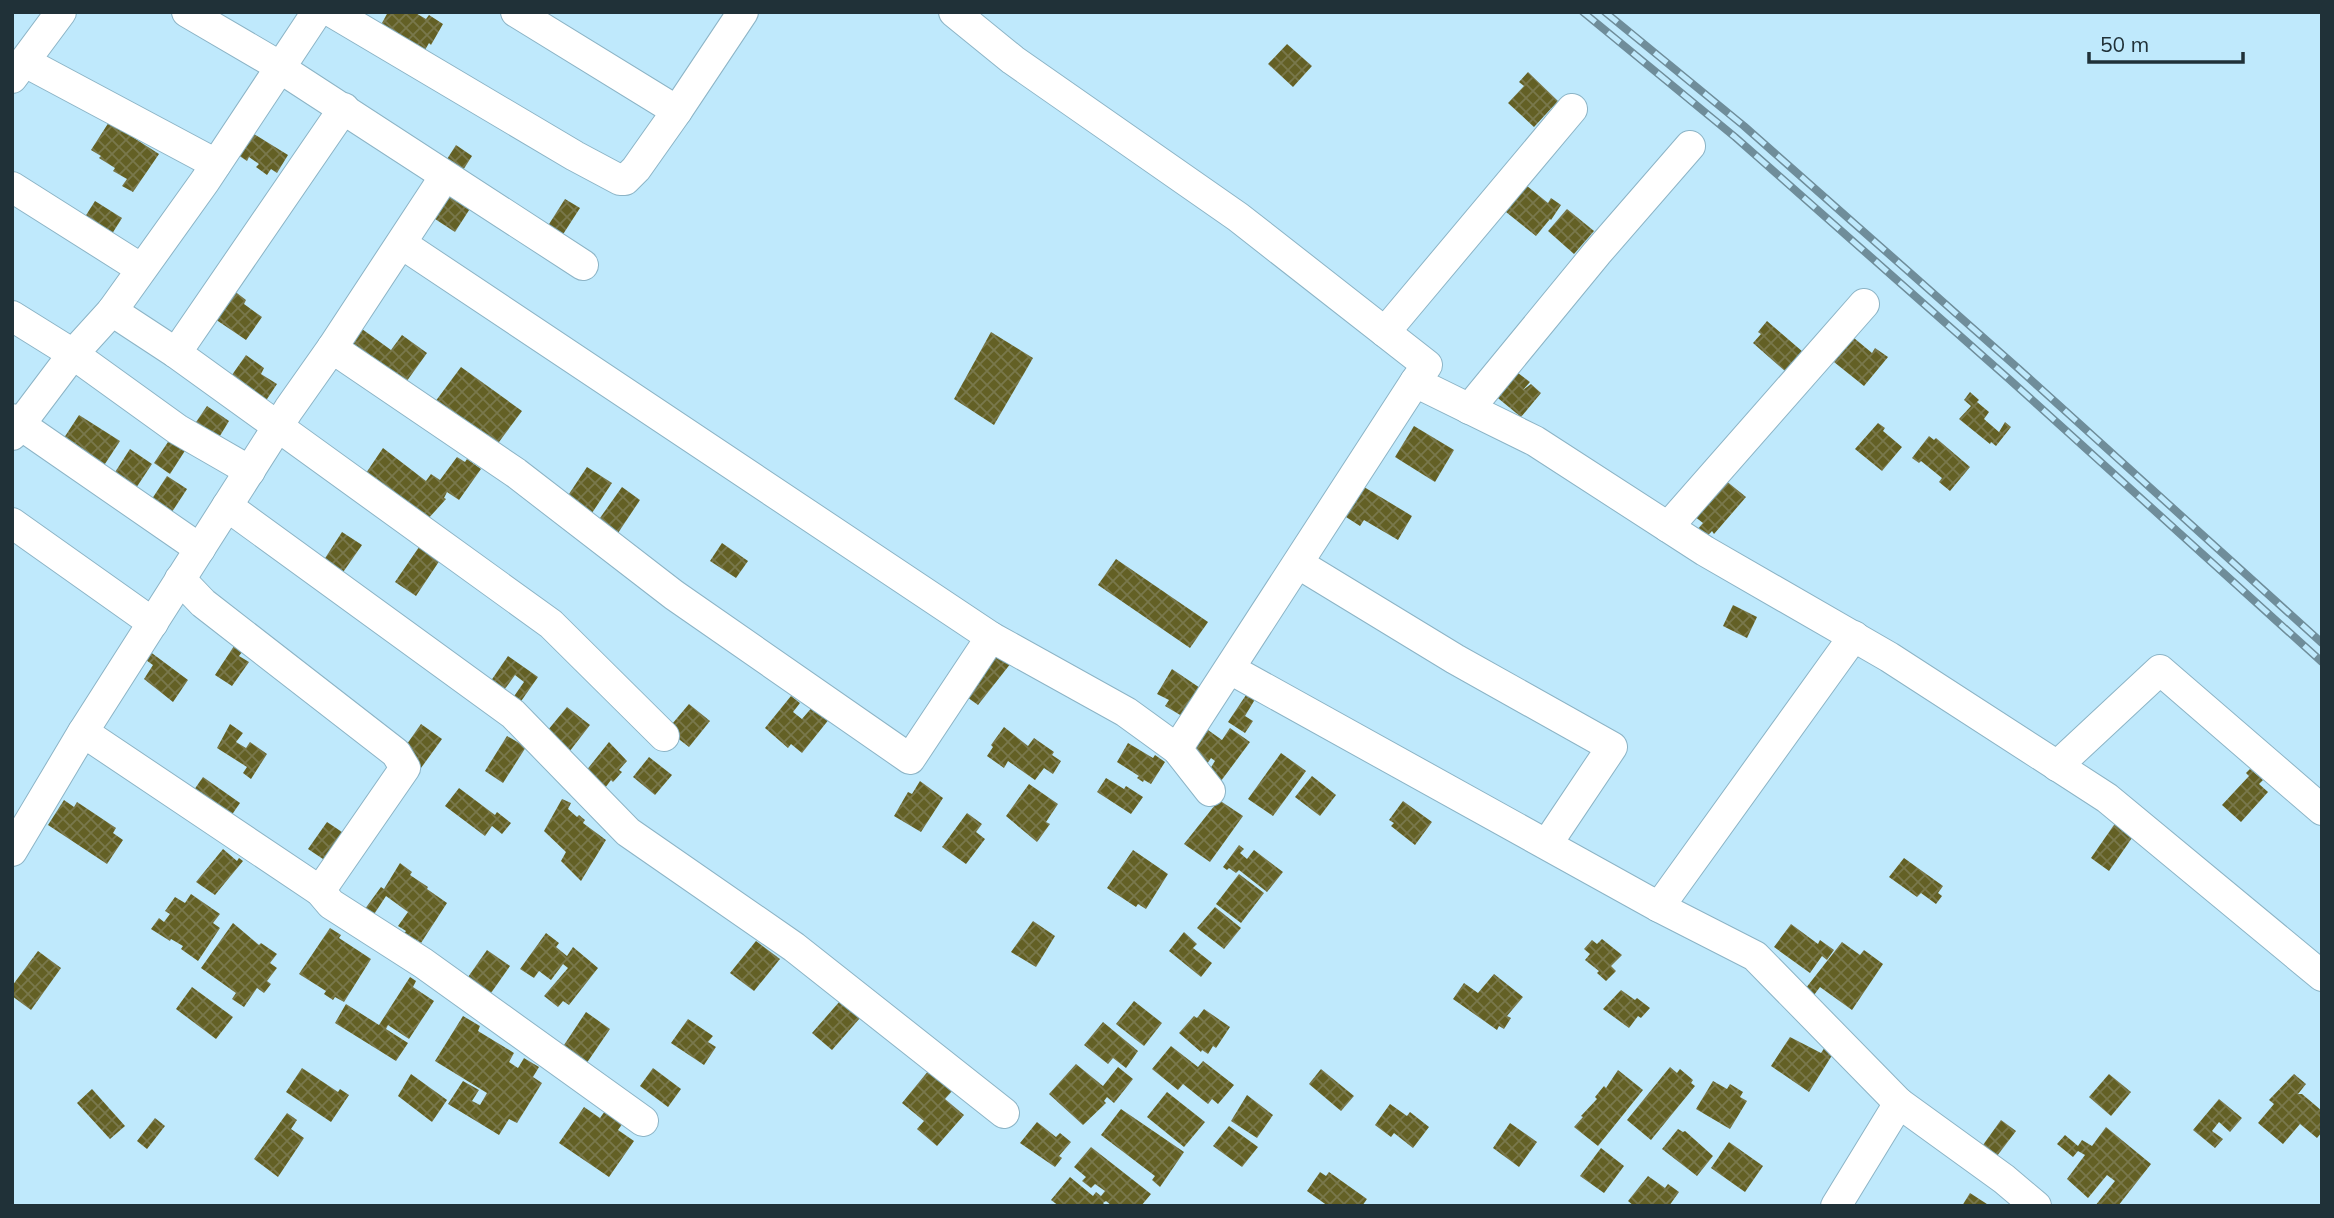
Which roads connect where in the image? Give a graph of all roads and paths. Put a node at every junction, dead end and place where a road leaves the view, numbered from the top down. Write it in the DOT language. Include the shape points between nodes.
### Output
graph roads {
  1 [pos="61,12"];
  2 [pos="187,12"];
  3 [pos="317,12"];
  4 [pos="332,12"];
  5 [pos="516,12"];
  6 [pos="743,12"];
  7 [pos="954,12"];
  8 [pos="281,67"];
  9 [pos="18,70"];
  10 [pos="344,108"];
  11 [pos="1572,109"];
  12 [pos="677,111"];
  13 [pos="1690,146"];
  14 [pos="216,164"];
  15 [pos="445,176"];
  16 [pos="12,187"];
  17 [pos="402,244"];
  18 [pos="583,265"];
  19 [pos="140,268"];
  20 [pos="1864,304"];
  21 [pos="112,311"];
  22 [pos="12,316"];
  23 [pos="1385,332"];
  24 [pos="332,348"];
  25 [pos="176,353"];
  26 [pos="73,354"];
  27 [pos="1415,382"];
  28 [pos="1469,408"];
  29 [pos="15,426"];
  30 [pos="278,426"];
  31 [pos="250,471"];
  32 [pos="227,506"];
  33 [pos="12,523"];
  34 [pos="1668,527"];
  35 [pos="200,549"];
  36 [pos="1299,564"];
  37 [pos="180,579"];
  38 [pos="153,623"];
  39 [pos="1854,636"];
  40 [pos="991,637"];
  41 [pos="1230,668"];
  42 [pos="83,732"];
  43 [pos="664,736"];
  44 [pos="1177,749"];
  45 [pos="2057,766"];
  46 [pos="1210,791"];
  47 [pos="2322,810"];
  48 [pos="1547,844"];
  49 [pos="12,851"];
  50 [pos="320,891"];
  51 [pos="1659,907"];
  52 [pos="2322,976"];
  53 [pos="1899,1103"];
  54 [pos="1004,1113"];
  55 [pos="643,1121"];
  56 [pos="1836,1206"];
  57 [pos="2036,1206"];
  1 -- 9 [label="street"];
  2 -- 8 [label="street"];
  3 -- 8 [label="street"];
  4 -- 12 [label="street" via="620,180 636,169"];
  5 -- 12 [label="street"];
  6 -- 12 [label="street"];
  7 -- 23 [label="street" via="1013,60 1238,217"];
  8 -- 10 [label="street"];
  8 -- 14 [label="street"];
  9 -- 14 [label="street"];
  10 -- 15 [label="street"];
  10 -- 25 [label="street"];
  11 -- 23 [label="street"];
  13 -- 28 [label="street"];
  14 -- 19 [label="street"];
  15 -- 17 [label="street"];
  15 -- 18 [label="street"];
  16 -- 19 [label="street"];
  17 -- 24 [label="street"];
  17 -- 40 [label="street"];
  19 -- 21 [label="street"];
  20 -- 34 [label="street"];
  21 -- 25 [label="street"];
  21 -- 26 [label="street"];
  22 -- 26 [label="street"];
  23 -- 27 [label="street" via="1427,365"];
  24 -- 30 [label="street"];
  24 -- 40 [label="street" via="516,473 674,595 910,760"];
  25 -- 30 [label="street"];
  26 -- 29 [label="street"];
  26 -- 31 [label="street" via="177,429"];
  27 -- 28 [label="street"];
  27 -- 36 [label="street"];
  28 -- 34 [label="street" via="1535,441"];
  29 -- 35 [label="street"];
  30 -- 31 [label="street"];
  30 -- 43 [label="street" via="551,624"];
  31 -- 32 [label="street"];
  32 -- 35 [label="street"];
  32 -- 54 [label="street" via="513,713 628,832 794,947"];
  33 -- 38 [label="street"];
  34 -- 39 [label="street"];
  35 -- 37 [label="street"];
  36 -- 41 [label="street"];
  36 -- 48 [label="street" via="1612,747"];
  37 -- 38 [label="street"];
  37 -- 50 [label="street" via="203,603 396,753 405,768"];
  38 -- 42 [label="street"];
  39 -- 45 [label="street"];
  39 -- 51 [label="street"];
  40 -- 44 [label="street" via="1126,712"];
  41 -- 44 [label="street"];
  41 -- 48 [label="street"];
  42 -- 49 [label="street"];
  42 -- 50 [label="street"];
  44 -- 46 [label="street"];
  45 -- 47 [label="street" via="2160,670"];
  45 -- 52 [label="street" via="2107,798"];
  48 -- 51 [label="street"];
  50 -- 55 [label="street" via="331,904 423,962"];
  51 -- 53 [label="street" via="1755,956"];
  53 -- 56 [label="street"];
  53 -- 57 [label="street"];
}
